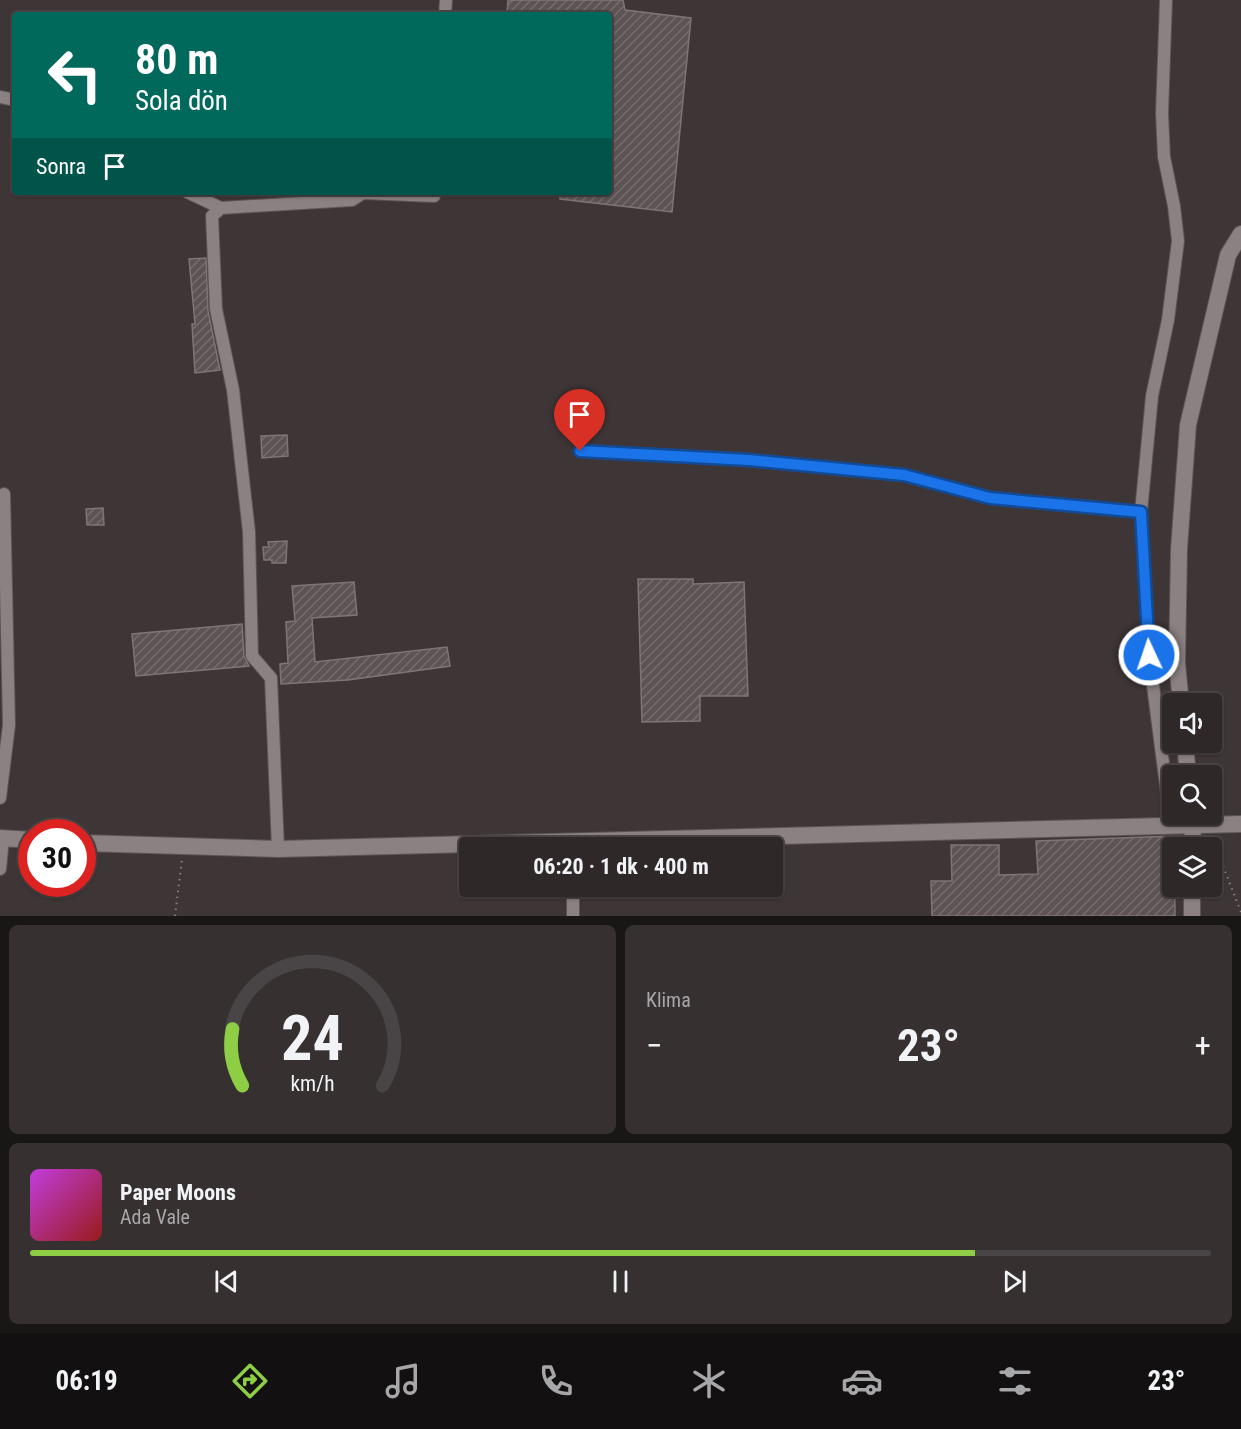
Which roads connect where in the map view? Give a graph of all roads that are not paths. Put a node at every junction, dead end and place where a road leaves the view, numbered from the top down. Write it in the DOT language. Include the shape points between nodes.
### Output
graph roads {
  1 [pos="1166,0"];
  2 [pos="193,195"];
  3 [pos="360,195"];
  4 [pos="410,195"];
  5 [pos="434,195"];
  6 [pos="221,208"];
  7 [pos="1241,234"];
  8 [pos="580,451"];
  9 [pos="4,494"];
  10 [pos="1141,512"];
  11 [pos="1180,693"];
  12 [pos="1163,765"];
  13 [pos="0,798"];
  14 [pos="1222,822"];
  15 [pos="1162,824"];
  16 [pos="1237,824"];
  17 [pos="783,838"];
  18 [pos="2,839"];
  19 [pos="18,840"];
  20 [pos="96,844"];
  21 [pos="459,847"];
  22 [pos="278,849"];
  23 [pos="0,869"];
  24 [pos="573,897"];
  25 [pos="1192,897"];
  26 [pos="573,916"];
  27 [pos="1192,916"];
  1 -- 10 [label="street" via="1164,157 1178,241 1168,320 1152,396"];
  2 -- 6 [label="street"];
  3 -- 6 [label="street" via="352,200"];
  4 -- 5 [label="street"];
  6 -- 22 [label="street" via="212,216 216,309 233,390 249,532 252,656 271,678"];
  7 -- 11 [label="street" via="1228,255 1188,425 1179,549"];
  8 -- 10 [label="street" via="749,460 904,475 990,498"];
  9 -- 13 [label="street" via="9,725"];
  10 -- 12 [label="street" via="1149,655"];
  14 -- 16 [label="street"];
  15 -- 17 [label="street"];
  18 -- 19 [label="street"];
  18 -- 23 [label="street"];
  20 -- 22 [label="street"];
  21 -- 22 [label="street"];
  24 -- 26 [label="street"];
  25 -- 27 [label="street"];
}
